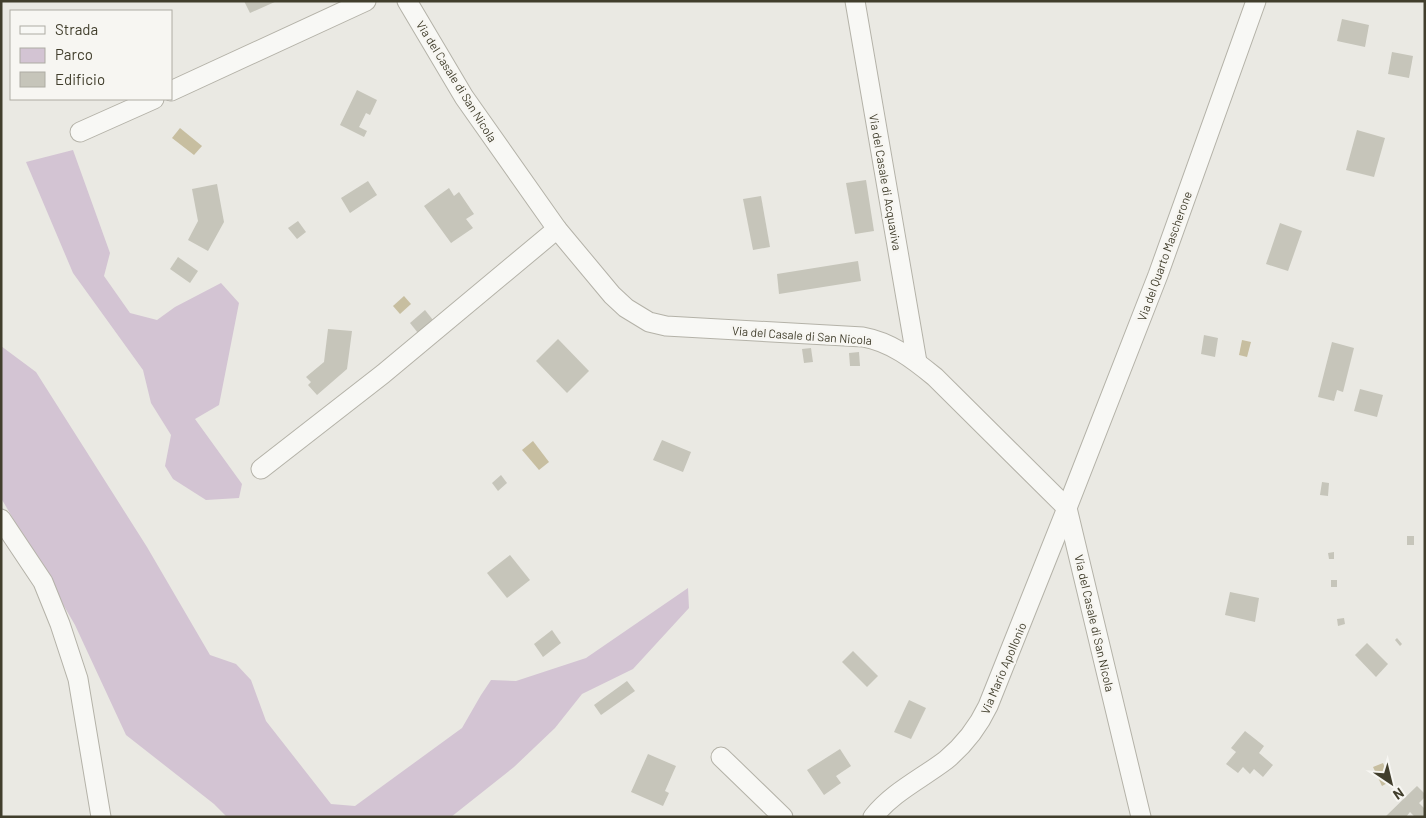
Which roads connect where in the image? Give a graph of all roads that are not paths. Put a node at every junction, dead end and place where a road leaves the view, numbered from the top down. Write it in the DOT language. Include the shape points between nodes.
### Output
graph roads {
  1 [pos="366,1"];
  2 [pos="407,1"];
  3 [pos="855,1"];
  4 [pos="1256,1"];
  5 [pos="172,91"];
  6 [pos="152,100"];
  7 [pos="80,132"];
  8 [pos="557,230"];
  9 [pos="917,362"];
  10 [pos="261,469"];
  11 [pos="1067,508"];
  12 [pos="1,519"];
  13 [pos="721,757"];
  14 [pos="101,817"];
  15 [pos="783,817"];
  16 [pos="873,817"];
  17 [pos="1141,817"];
  1 -- 5 [label="street"];
  2 -- 8 [label="street, Via del Casale di San Nicola" via="464,97"];
  3 -- 9 [label="street, Via del Casale di Acquaviva"];
  4 -- 11 [label="street, Via del Quarto Mascherone" via="1158,275"];
  6 -- 7 [label="street"];
  8 -- 9 [label="street, Via del Casale di San Nicola" via="612,295 633,314 649,322 674,327 862,337 892,346"];
  8 -- 10 [label="street" via="383,374"];
  9 -- 11 [label="street, Via del Casale di San Nicola" via="935,376"];
  11 -- 16 [label="street, Via Mario Apollonio" via="1000,679 976,728 951,756 899,792"];
  11 -- 17 [label="street, Via del Casale di San Nicola"];
  12 -- 14 [label="street" via="43,582 60,624 78,679"];
  13 -- 15 [label="street"];
}
